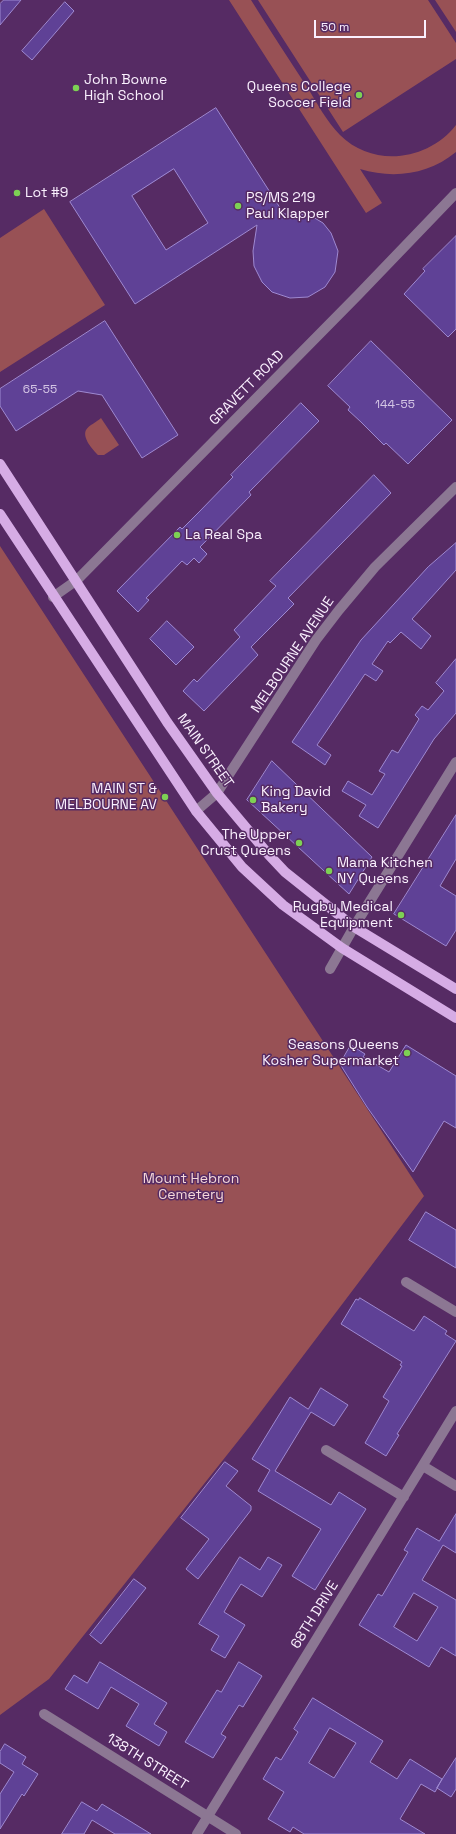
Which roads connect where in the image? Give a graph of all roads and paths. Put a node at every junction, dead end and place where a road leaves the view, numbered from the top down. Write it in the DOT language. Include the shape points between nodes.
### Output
graph roads {
  1 [pos="456,193"];
  2 [pos="0,464"];
  3 [pos="456,487"];
  4 [pos="0,514"];
  5 [pos="76,580"];
  6 [pos="53,597"];
  7 [pos="456,762"];
  8 [pos="217,792"];
  9 [pos="196,811"];
  10 [pos="354,927"];
  11 [pos="342,948"];
  12 [pos="330,969"];
  13 [pos="456,989"];
  14 [pos="456,1018"];
  15 [pos="406,1282"];
  16 [pos="456,1312"];
  17 [pos="456,1411"];
  18 [pos="326,1450"];
  19 [pos="423,1466"];
  20 [pos="456,1486"];
  21 [pos="404,1497"];
  22 [pos="44,1714"];
  23 [pos="207,1816"];
  24 [pos="197,1834"];
  25 [pos="236,1834"];
  1 -- 5 [label="street, GRAVETT ROAD"];
  2 -- 5 [label="main road, MAIN STREET"];
  3 -- 8 [label="street, MELBOURNE AVENUE" via="375,567 339,610 316,640"];
  4 -- 6 [label="main road"];
  5 -- 6 [label="street, GRAVETT ROAD"];
  5 -- 8 [label="main road, MAIN STREET" via="167,722"];
  6 -- 9 [label="main road"];
  7 -- 10 [label="street"];
  8 -- 9 [label="street, MELBOURNE AVENUE"];
  8 -- 10 [label="main road, MAIN STREET" via="285,872"];
  9 -- 11 [label="main road" via="254,880 283,905"];
  10 -- 11 [label="street"];
  10 -- 13 [label="main road, MAIN STREET"];
  11 -- 12 [label="street"];
  11 -- 14 [label="main road"];
  15 -- 16 [label="street"];
  17 -- 19 [label="street, 68TH DRIVE"];
  18 -- 21 [label="street"];
  19 -- 20 [label="street"];
  19 -- 21 [label="street, 68TH DRIVE"];
  21 -- 23 [label="street, 68TH DRIVE"];
  22 -- 23 [label="street, 138TH STREET"];
  23 -- 24 [label="street, 68TH DRIVE"];
  23 -- 25 [label="street, 138TH STREET"];
}
